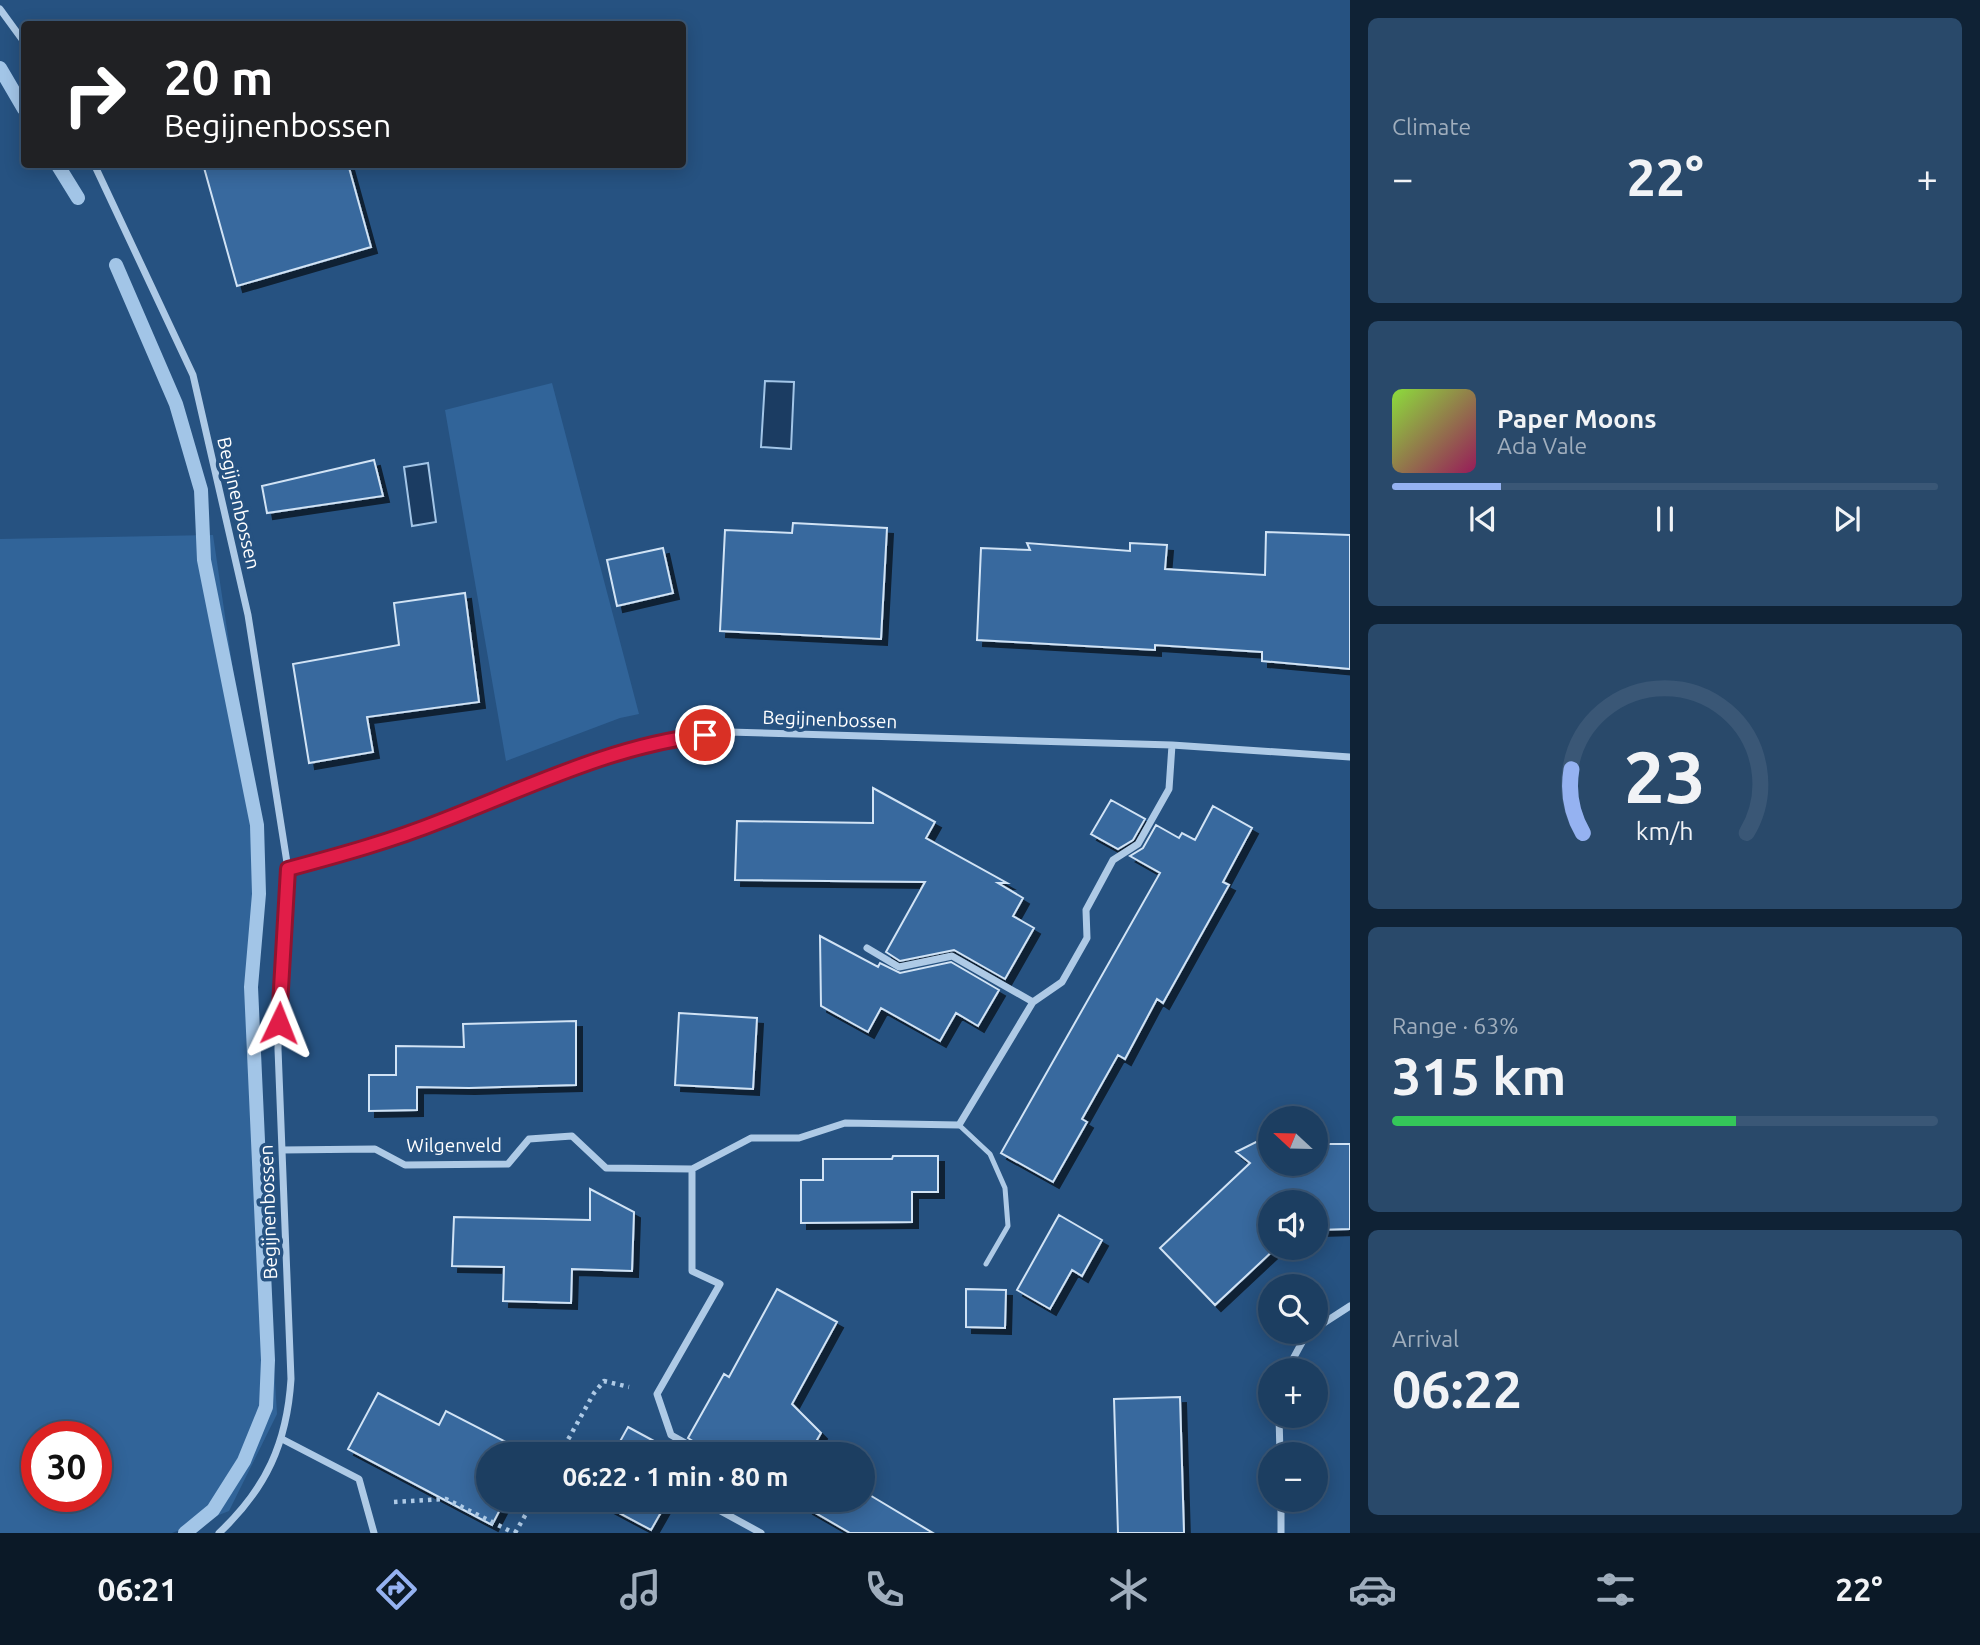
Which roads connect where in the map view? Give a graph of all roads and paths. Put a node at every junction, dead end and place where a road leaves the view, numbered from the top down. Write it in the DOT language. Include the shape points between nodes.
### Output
graph roads {
  1 [pos="0,9"];
  2 [pos="21,38"];
  3 [pos="96,168"];
  4 [pos="1172,745"];
  5 [pos="1350,757"];
  6 [pos="288,869"];
  7 [pos="867,948"];
  8 [pos="1033,1002"];
  9 [pos="959,1125"];
  10 [pos="282,1150"];
  11 [pos="692,1169"];
  12 [pos="986,1264"];
  13 [pos="1350,1306"];
  14 [pos="1328,1320"];
  15 [pos="657,1394"];
  16 [pos="282,1439"];
  17 [pos="567,1442"];
  18 [pos="684,1442"];
  19 [pos="366,1504"];
  20 [pos="527,1512"];
  21 [pos="722,1512"];
  22 [pos="1281,1512"];
  23 [pos="219,1533"];
  24 [pos="374,1533"];
  25 [pos="514,1533"];
  26 [pos="761,1533"];
  27 [pos="1281,1533"];
  1 -- 2 [label="street"];
  3 -- 6 [label="street, Begijnenbossen" via="193,375 248,615"];
  4 -- 5 [label="street, Begijnenbossen"];
  4 -- 6 [label="street, Begijnenbossen" via="729,732 682,738 624,750 437,823"];
  4 -- 8 [label="street" via="1169,789 1138,844 1113,860 1086,910 1087,938 1062,982"];
  6 -- 10 [label="street, Begijnenbossen" via="278,1049"];
  7 -- 8 [label="street" via="899,967 952,956"];
  8 -- 9 [label="street"];
  9 -- 11 [label="street, Wilgenveld" via="845,1123 799,1138 751,1139"];
  9 -- 12 [label="lane" via="990,1154 1005,1188 1008,1226"];
  10 -- 11 [label="street, Wilgenveld" via="374,1149 405,1165 508,1164 529,1139 572,1136 606,1168"];
  10 -- 16 [label="street, Begijnenbossen" via="291,1380"];
  11 -- 15 [label="street" via="692,1271 719,1284"];
  13 -- 14 [label="street"];
  15 -- 17 [label="path" via="604,1381"];
  15 -- 18 [label="street" via="671,1435"];
  16 -- 19 [label="street" via="359,1479"];
  16 -- 23 [label="street, Begijnenbossen" via="253,1497"];
  19 -- 24 [label="street"];
  19 -- 25 [label="path" via="446,1499"];
  20 -- 25 [label="path"];
  21 -- 26 [label="street"];
  22 -- 27 [label="street"];
}
